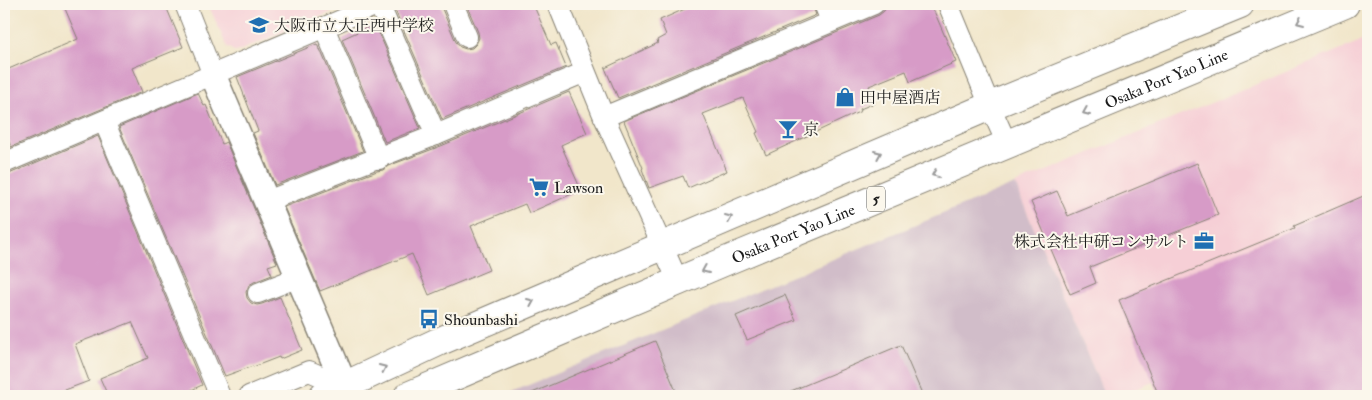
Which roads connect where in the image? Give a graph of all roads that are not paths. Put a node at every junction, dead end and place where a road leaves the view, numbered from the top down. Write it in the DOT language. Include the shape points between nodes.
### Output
graph roads {
  1 [pos="185,4"];
  2 [pos="379,4"];
  3 [pos="453,4"];
  4 [pos="558,4"];
  5 [pos="874,4"];
  6 [pos="948,4"];
  7 [pos="1240,4"];
  8 [pos="1345,4"];
  9 [pos="827,13"];
  10 [pos="324,27"];
  11 [pos="467,37"];
  12 [pos="586,72"];
  13 [pos="213,75"];
  14 [pos="990,106"];
  15 [pos="604,118"];
  16 [pos="104,121"];
  17 [pos="436,136"];
  18 [pos="1007,144"];
  19 [pos="379,159"];
  20 [pos="4,163"];
  21 [pos="267,201"];
  22 [pos="663,246"];
  23 [pos="298,277"];
  24 [pos="678,281"];
  25 [pos="258,293"];
  26 [pos="338,393"];
  27 [pos="220,396"];
  28 [pos="249,396"];
  29 [pos="408,396"];
  1 -- 13 [label="street"];
  2 -- 10 [label="street"];
  2 -- 17 [label="street"];
  3 -- 11 [label="street"];
  4 -- 12 [label="street"];
  5 -- 9 [label="street"];
  6 -- 14 [label="street"];
  7 -- 14 [label="main road"];
  8 -- 18 [label="main road, Osaka Port Yao Line / 5, one-way"];
  9 -- 15 [label="street"];
  10 -- 13 [label="street"];
  10 -- 19 [label="street"];
  12 -- 15 [label="street"];
  12 -- 17 [label="street"];
  13 -- 16 [label="street"];
  13 -- 21 [label="street"];
  14 -- 18 [label="street"];
  22 -- 14 [label="main road, one-way"];
  15 -- 22 [label="street"];
  16 -- 20 [label="street"];
  16 -- 27 [label="street"];
  17 -- 19 [label="street"];
  18 -- 24 [label="main road, Osaka Port Yao Line / 5, one-way"];
  19 -- 21 [label="street"];
  21 -- 23 [label="street"];
  22 -- 24 [label="street"];
  26 -- 22 [label="main road, one-way" via="438,342"];
  23 -- 25 [label="street"];
  23 -- 26 [label="street"];
  24 -- 29 [label="main road, Osaka Port Yao Line / 5"];
  26 -- 28 [label="street" via="308,371"];
}
